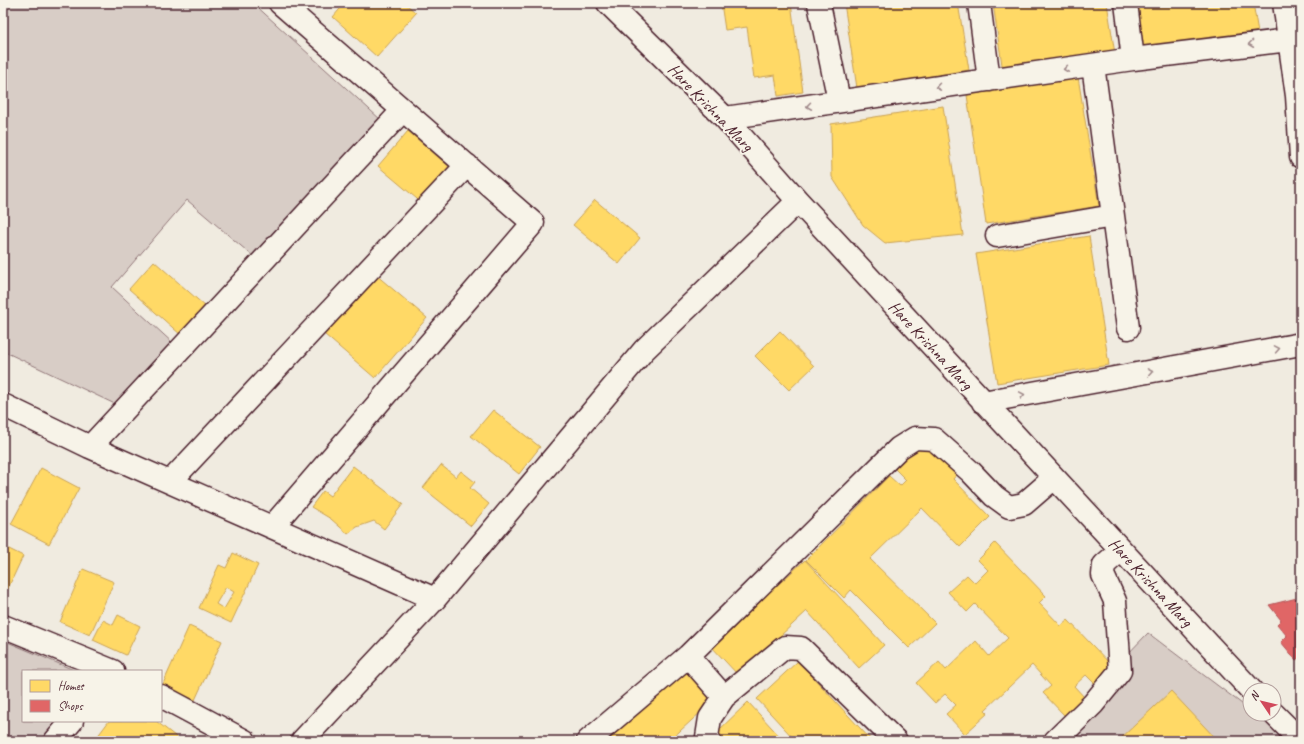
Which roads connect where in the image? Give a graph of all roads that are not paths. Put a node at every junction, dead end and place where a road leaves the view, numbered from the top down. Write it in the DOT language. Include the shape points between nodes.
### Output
graph roads {
  1 [pos="280,3"];
  2 [pos="608,3"];
  3 [pos="979,3"];
  4 [pos="1126,3"];
  5 [pos="1284,3"];
  6 [pos="819,4"];
  7 [pos="1289,40"];
  8 [pos="1133,59"];
  9 [pos="1093,65"];
  10 [pos="989,80"];
  11 [pos="839,101"];
  12 [pos="403,110"];
  13 [pos="725,118"];
  14 [pos="1301,158"];
  15 [pos="467,166"];
  16 [pos="798,202"];
  17 [pos="1113,216"];
  18 [pos="997,236"];
  19 [pos="1128,328"];
  20 [pos="1301,344"];
  21 [pos="983,402"];
  22 [pos="3,405"];
  23 [pos="90,447"];
  24 [pos="1054,478"];
  25 [pos="170,482"];
  26 [pos="272,527"];
  27 [pos="1121,550"];
  28 [pos="436,599"];
  29 [pos="3,626"];
  30 [pos="688,656"];
  31 [pos="111,670"];
  32 [pos="1244,682"];
  33 [pos="162,697"];
  34 [pos="724,697"];
  35 [pos="71,722"];
  36 [pos="1282,722"];
  37 [pos="55,741"];
  38 [pos="246,741"];
  39 [pos="302,741"];
  40 [pos="588,741"];
  41 [pos="710,741"];
  42 [pos="896,741"];
  43 [pos="1055,741"];
  44 [pos="1301,741"];
  1 -- 12 [label="street"];
  2 -- 13 [label="street, Hare Krishna Marg"];
  3 -- 10 [label="street"];
  4 -- 8 [label="street"];
  5 -- 7 [label="street"];
  6 -- 11 [label="street"];
  7 -- 8 [label="street, one-way"];
  7 -- 14 [label="street" via="1298,96"];
  8 -- 9 [label="street"];
  9 -- 10 [label="street, one-way"];
  9 -- 17 [label="street"];
  10 -- 11 [label="street, one-way"];
  11 -- 13 [label="street, one-way"];
  12 -- 15 [label="street"];
  12 -- 23 [label="street"];
  13 -- 16 [label="street, Hare Krishna Marg"];
  15 -- 25 [label="street"];
  15 -- 26 [label="street" via="533,223"];
  16 -- 21 [label="street, Hare Krishna Marg"];
  16 -- 28 [label="street" via="644,350"];
  17 -- 18 [label="street"];
  17 -- 19 [label="street"];
  21 -- 20 [label="street, one-way"];
  21 -- 24 [label="street, Hare Krishna Marg"];
  22 -- 23 [label="street"];
  23 -- 25 [label="street"];
  24 -- 27 [label="street, Hare Krishna Marg"];
  24 -- 30 [label="street" via="1024,504 1009,506 994,496 934,439 915,438 899,448"];
  25 -- 26 [label="street"];
  26 -- 28 [label="street"];
  27 -- 32 [label="street, Hare Krishna Marg"];
  27 -- 43 [label="street" via="1104,565 1102,575 1115,601 1120,671 1093,704"];
  28 -- 39 [label="street"];
  29 -- 31 [label="street"];
  30 -- 34 [label="street"];
  30 -- 40 [label="street"];
  33 -- 38 [label="street"];
  34 -- 41 [label="street" via="710,718 706,737"];
  34 -- 42 [label="street" via="785,647 802,648"];
  35 -- 37 [label="street"];
  36 -- 44 [label="street"];
}
